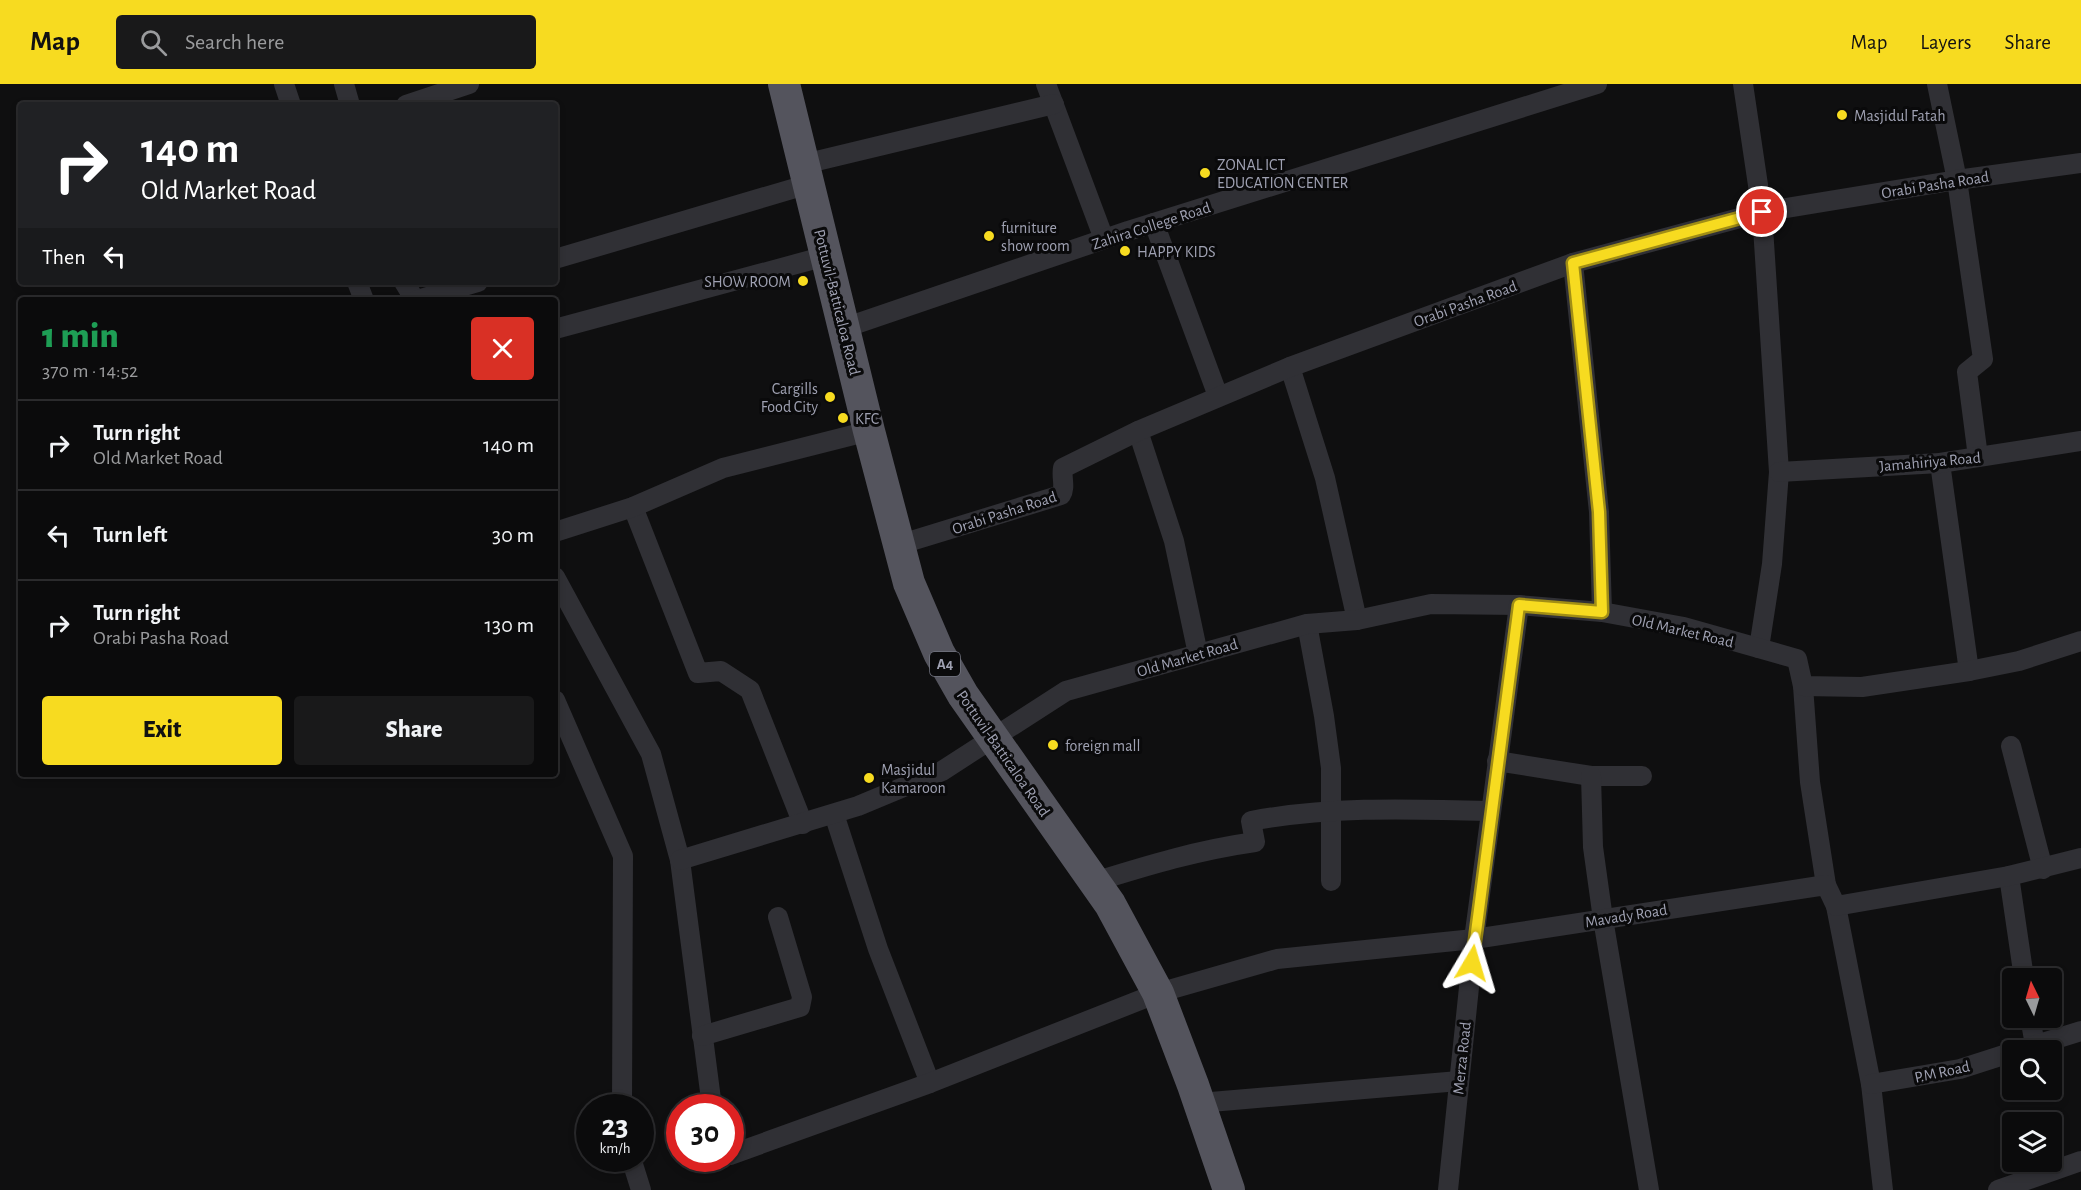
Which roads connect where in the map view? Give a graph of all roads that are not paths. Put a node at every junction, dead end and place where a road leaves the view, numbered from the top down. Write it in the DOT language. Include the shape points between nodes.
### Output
graph roads {
  1 [pos="284,84"];
  2 [pos="344,84"];
  3 [pos="469,84"];
  4 [pos="784,84"];
  5 [pos="1046,84"];
  6 [pos="1597,84"];
  7 [pos="1743,84"];
  8 [pos="1937,84"];
  9 [pos="290,102"];
  10 [pos="349,102"];
  11 [pos="415,102"];
  12 [pos="1054,104"];
  13 [pos="2081,163"];
  14 [pos="807,174"];
  15 [pos="1957,180"];
  16 [pos="1762,212"];
  17 [pos="1154,223"];
  18 [pos="1104,239"];
  19 [pos="826,256"];
  20 [pos="558,258"];
  21 [pos="1573,263"];
  22 [pos="468,285"];
  23 [pos="426,297"];
  24 [pos="558,328"];
  25 [pos="844,328"];
  26 [pos="1290,367"];
  27 [pos="1218,396"];
  28 [pos="869,431"];
  29 [pos="1138,431"];
  30 [pos="2081,441"];
  31 [pos="1978,457"];
  32 [pos="1940,463"];
  33 [pos="1779,472"];
  34 [pos="633,507"];
  35 [pos="558,531"];
  36 [pos="898,545"];
  37 [pos="558,584"];
  38 [pos="1519,605"];
  39 [pos="1602,612"];
  40 [pos="1357,620"];
  41 [pos="1307,624"];
  42 [pos="2081,641"];
  43 [pos="1759,648"];
  44 [pos="1198,654"];
  45 [pos="1970,671"];
  46 [pos="1803,686"];
  47 [pos="558,707"];
  48 [pos="992,737"];
  49 [pos="2011,746"];
  50 [pos="1497,761"];
  51 [pos="1591,776"];
  52 [pos="1642,776"];
  53 [pos="1331,811"];
  54 [pos="1491,811"];
  55 [pos="834,814"];
  56 [pos="803,824"];
  57 [pos="2081,858"];
  58 [pos="680,860"];
  59 [pos="2043,869"];
  60 [pos="2009,876"];
  61 [pos="1331,881"];
  62 [pos="1094,882"];
  63 [pos="1826,885"];
  64 [pos="1836,906"];
  65 [pos="778,917"];
  66 [pos="1603,919"];
  67 [pos="1474,939"];
  68 [pos="2023,968"];
  69 [pos="1158,993"];
  70 [pos="2081,1031"];
  71 [pos="702,1036"];
  72 [pos="2052,1040"];
  73 [pos="2002,1056"];
  74 [pos="1459,1081"];
  75 [pos="930,1083"];
  76 [pos="1871,1084"];
  77 [pos="622,1094"];
  78 [pos="710,1094"];
  79 [pos="1199,1103"];
  80 [pos="744,1150"];
  81 [pos="2081,1161"];
  82 [pos="635,1172"];
  83 [pos="641,1190"];
  84 [pos="1229,1190"];
  85 [pos="1448,1190"];
  86 [pos="1649,1190"];
  87 [pos="1883,1190"];
  88 [pos="1998,1190"];
  1 -- 9 [label="street"];
  2 -- 10 [label="street"];
  3 -- 11 [label="street"];
  4 -- 14 [label="highway, Pottuvil-Batticaloa Road / A4"];
  5 -- 12 [label="street"];
  6 -- 17 [label="street, Zahira College Road"];
  7 -- 16 [label="street"];
  8 -- 15 [label="street"];
  12 -- 14 [label="street"];
  12 -- 18 [label="street"];
  13 -- 15 [label="street, Orabi Pasha Road"];
  14 -- 19 [label="highway, Pottuvil-Batticaloa Road / A4"];
  14 -- 20 [label="street"];
  15 -- 16 [label="street, Orabi Pasha Road"];
  15 -- 31 [label="street" via="1983,359 1967,372"];
  16 -- 21 [label="street, Orabi Pasha Road"];
  16 -- 33 [label="street"];
  17 -- 18 [label="street, Zahira College Road"];
  17 -- 27 [label="street"];
  18 -- 25 [label="street, Zahira College Road"];
  19 -- 24 [label="street"];
  19 -- 25 [label="highway, Pottuvil-Batticaloa Road / A4"];
  21 -- 26 [label="street, Orabi Pasha Road"];
  21 -- 39 [label="street" via="1599,512"];
  22 -- 23 [label="street"];
  25 -- 28 [label="highway, Pottuvil-Batticaloa Road / A4"];
  26 -- 27 [label="street, Orabi Pasha Road"];
  26 -- 40 [label="street" via="1324,478"];
  27 -- 29 [label="street, Orabi Pasha Road"];
  28 -- 34 [label="street" via="723,468"];
  28 -- 36 [label="highway, Pottuvil-Batticaloa Road / A4"];
  29 -- 36 [label="street, Orabi Pasha Road" via="1063,468 1061,495"];
  29 -- 44 [label="street" via="1174,541"];
  30 -- 31 [label="street, Jamahiriya Road"];
  31 -- 32 [label="street, Jamahiriya Road"];
  32 -- 33 [label="street, Jamahiriya Road"];
  32 -- 45 [label="street"];
  33 -- 43 [label="street" via="1773,564"];
  34 -- 35 [label="street"];
  34 -- 56 [label="street" via="698,674 721,671 750,690"];
  36 -- 48 [label="highway, Pottuvil-Batticaloa Road / A4" via="909,583 939,653"];
  37 -- 58 [label="street" via="651,754"];
  38 -- 39 [label="street, Old Market Road"];
  38 -- 40 [label="street, Old Market Road" via="1431,604"];
  38 -- 50 [label="street, Merza Road"];
  39 -- 43 [label="street, Old Market Road" via="1684,627"];
  40 -- 41 [label="street, Old Market Road"];
  41 -- 44 [label="street, Old Market Road"];
  41 -- 53 [label="street" via="1324,716"];
  42 -- 45 [label="street" via="2019,661"];
  43 -- 46 [label="street, Old Market Road" via="1797,659"];
  44 -- 48 [label="street, Old Market Road" via="1066,691"];
  45 -- 46 [label="street" via="1862,687"];
  46 -- 63 [label="street" via="1810,782"];
  47 -- 77 [label="street" via="623,856"];
  48 -- 55 [label="street, Old Market Road" via="942,771"];
  48 -- 62 [label="highway, Pottuvil-Batticaloa Road / A4"];
  49 -- 59 [label="street"];
  50 -- 51 [label="street"];
  50 -- 54 [label="street, Merza Road"];
  51 -- 52 [label="street"];
  51 -- 66 [label="street" via="1593,847"];
  53 -- 54 [label="street"];
  53 -- 61 [label="street"];
  53 -- 62 [label="street" via="1251,821 1255,842 1211,848"];
  54 -- 67 [label="street, Merza Road"];
  55 -- 56 [label="street, Old Market Road"];
  55 -- 75 [label="street" via="878,949"];
  56 -- 58 [label="street, Old Market Road"];
  57 -- 59 [label="street"];
  58 -- 71 [label="street"];
  59 -- 60 [label="street"];
  60 -- 64 [label="street"];
  60 -- 68 [label="street"];
  62 -- 69 [label="highway, Pottuvil-Batticaloa Road / A4"];
  63 -- 64 [label="street"];
  63 -- 66 [label="street, Mavady Road"];
  64 -- 76 [label="street"];
  65 -- 71 [label="street" via="802,997 800,1007"];
  66 -- 67 [label="street, Mavady Road"];
  66 -- 86 [label="street"];
  67 -- 69 [label="street, Mavady Road" via="1277,959"];
  67 -- 74 [label="street, Merza Road"];
  69 -- 75 [label="street, Mavady Road"];
  69 -- 79 [label="highway, Pottuvil-Batticaloa Road / A4"];
  70 -- 72 [label="street"];
  71 -- 78 [label="street"];
  73 -- 76 [label="street, P.M Road" via="1960,1069"];
  74 -- 79 [label="street"];
  74 -- 85 [label="street, Merza Road"];
  75 -- 80 [label="street, Mavady Road"];
  76 -- 87 [label="street"];
  79 -- 84 [label="highway, Pottuvil-Batticaloa Road / A4"];
  81 -- 88 [label="street"];
  82 -- 83 [label="street"];
}
